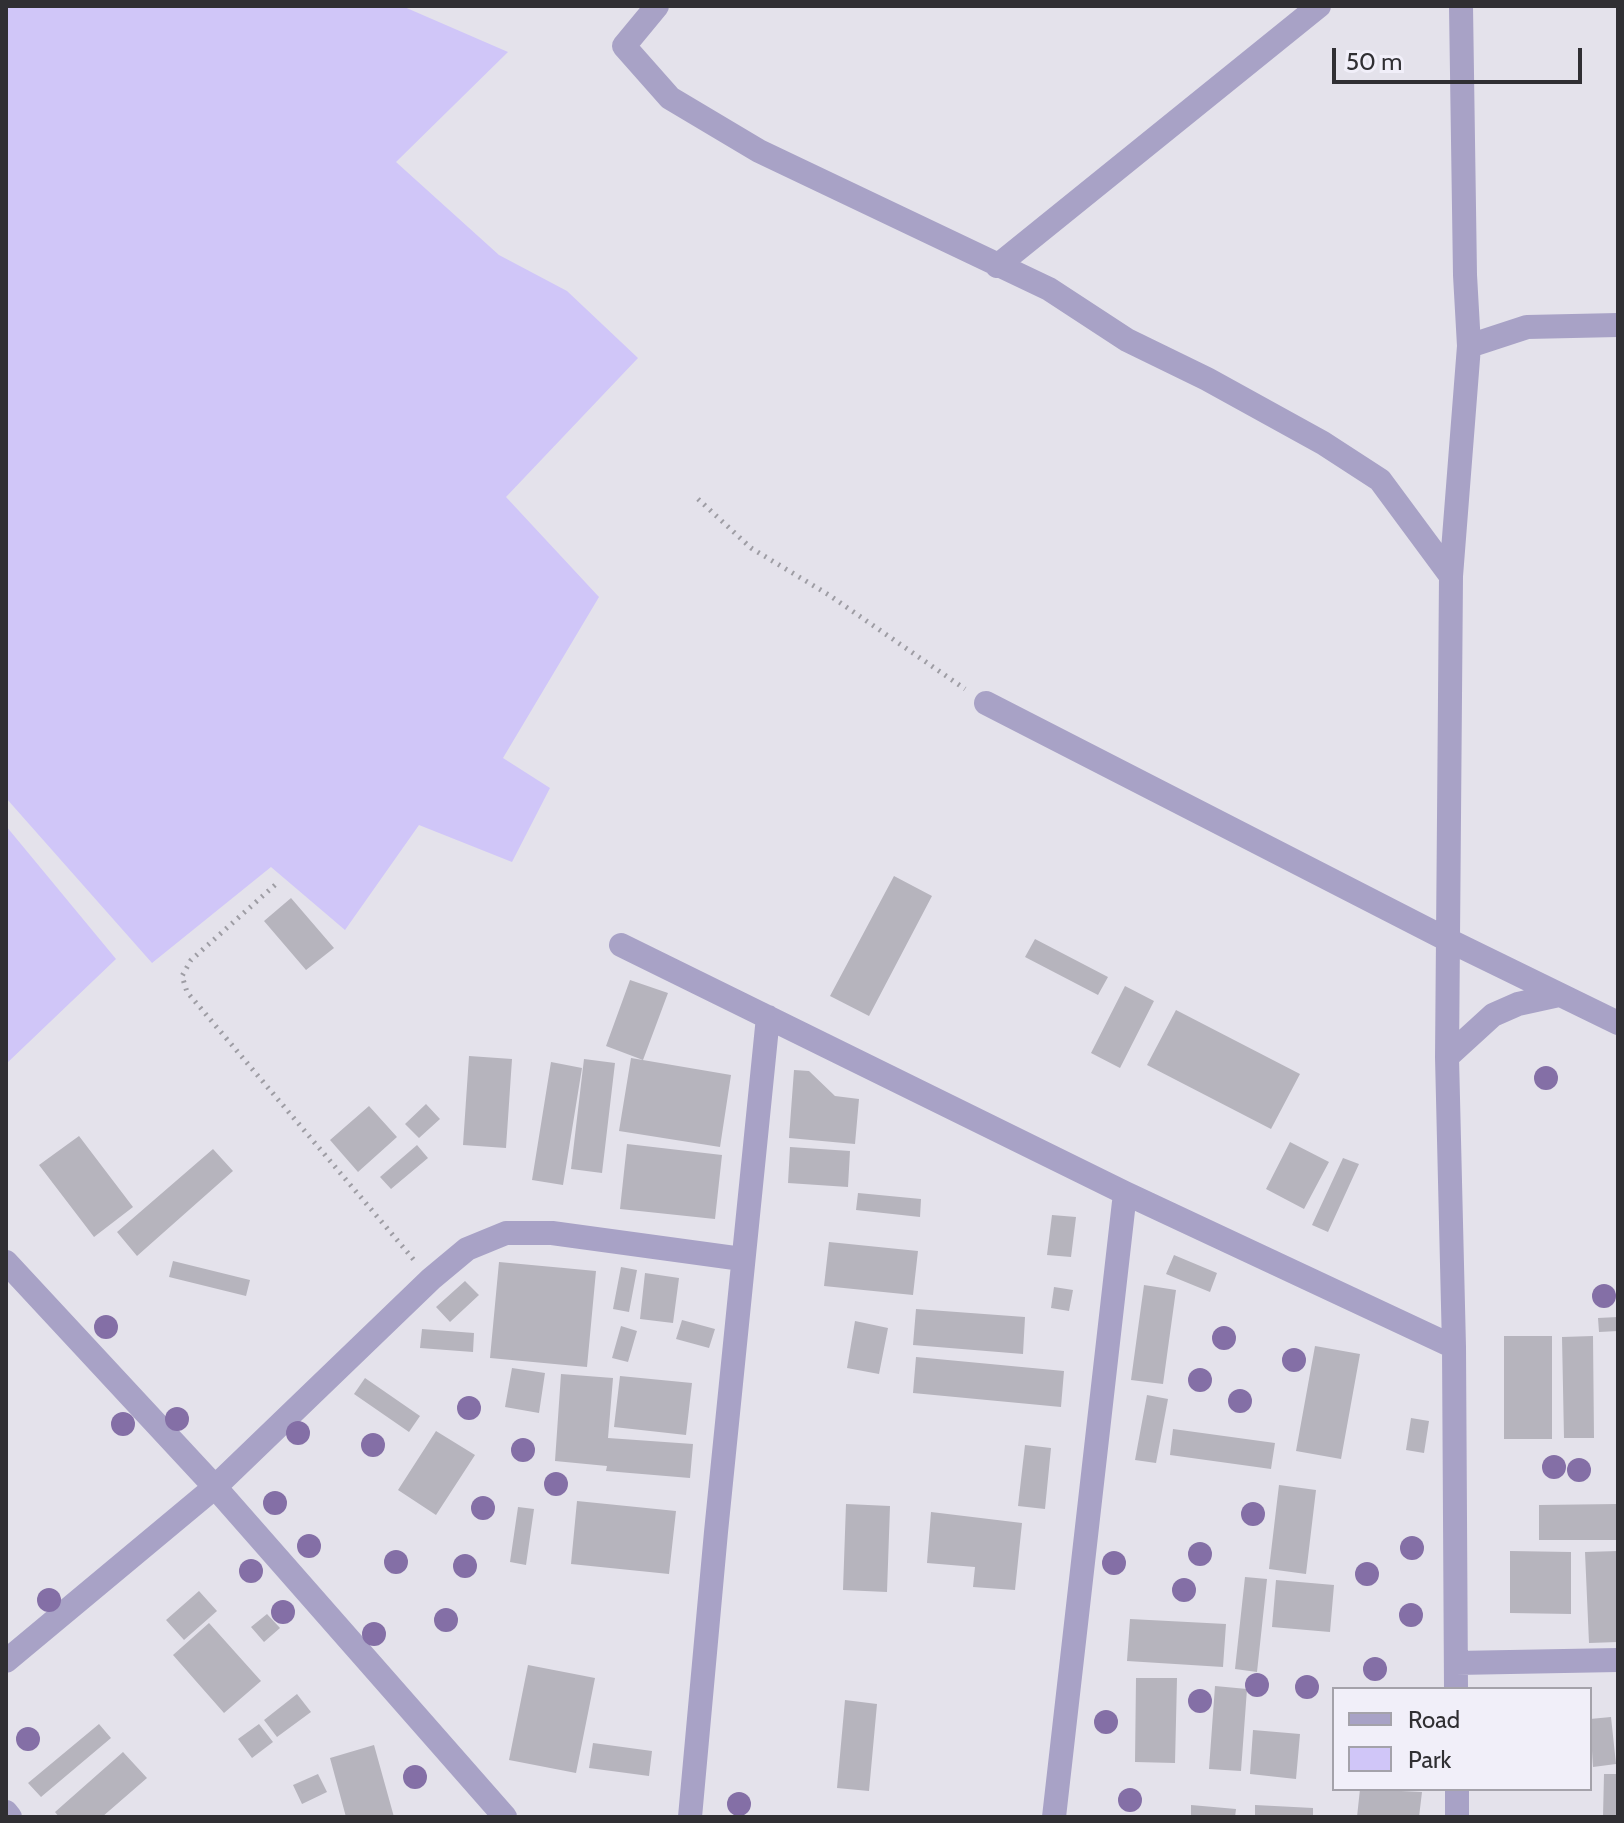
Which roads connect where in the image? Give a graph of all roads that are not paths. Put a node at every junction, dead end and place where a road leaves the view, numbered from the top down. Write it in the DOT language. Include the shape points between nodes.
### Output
graph roads {
  1 [pos="657,6"];
  2 [pos="1319,6"];
  3 [pos="1461,6"];
  4 [pos="997,266"];
  5 [pos="1618,325"];
  6 [pos="1469,346"];
  7 [pos="1451,576"];
  8 [pos="986,703"];
  9 [pos="1450,941"];
  10 [pos="621,945"];
  11 [pos="1559,995"];
  12 [pos="768,1017"];
  13 [pos="1618,1023"];
  14 [pos="1447,1057"];
  15 [pos="1125,1193"];
  16 [pos="742,1259"];
  17 [pos="6,1262"];
  18 [pos="1454,1347"];
  19 [pos="215,1487"];
  20 [pos="1618,1660"];
  21 [pos="6,1661"];
  22 [pos="1456,1663"];
  23 [pos="1456,1687"];
  24 [pos="1457,1791"];
  25 [pos="6,1812"];
  26 [pos="10,1817"];
  27 [pos="505,1817"];
  28 [pos="690,1817"];
  29 [pos="1054,1817"];
  30 [pos="1457,1817"];
  1 -- 4 [label="street" via="624,46 670,98 759,151"];
  2 -- 4 [label="street"];
  3 -- 6 [label="street"];
  4 -- 7 [label="street" via="1049,289 1127,340 1277,417 1380,480"];
  5 -- 6 [label="street" via="1527,327"];
  6 -- 7 [label="street"];
  7 -- 9 [label="street"];
  8 -- 9 [label="street"];
  9 -- 11 [label="street"];
  9 -- 14 [label="street"];
  10 -- 12 [label="street"];
  11 -- 13 [label="street"];
  11 -- 14 [label="street" via="1493,1015"];
  12 -- 15 [label="street"];
  12 -- 16 [label="street"];
  14 -- 18 [label="street"];
  15 -- 18 [label="street"];
  15 -- 29 [label="street"];
  16 -- 19 [label="street" via="552,1233 506,1233 467,1249"];
  16 -- 28 [label="street"];
  17 -- 19 [label="street"];
  18 -- 22 [label="street"];
  19 -- 21 [label="street"];
  19 -- 27 [label="street"];
  20 -- 22 [label="street"];
  22 -- 23 [label="street"];
  24 -- 30 [label="street"];
  25 -- 26 [label="street"];
}
